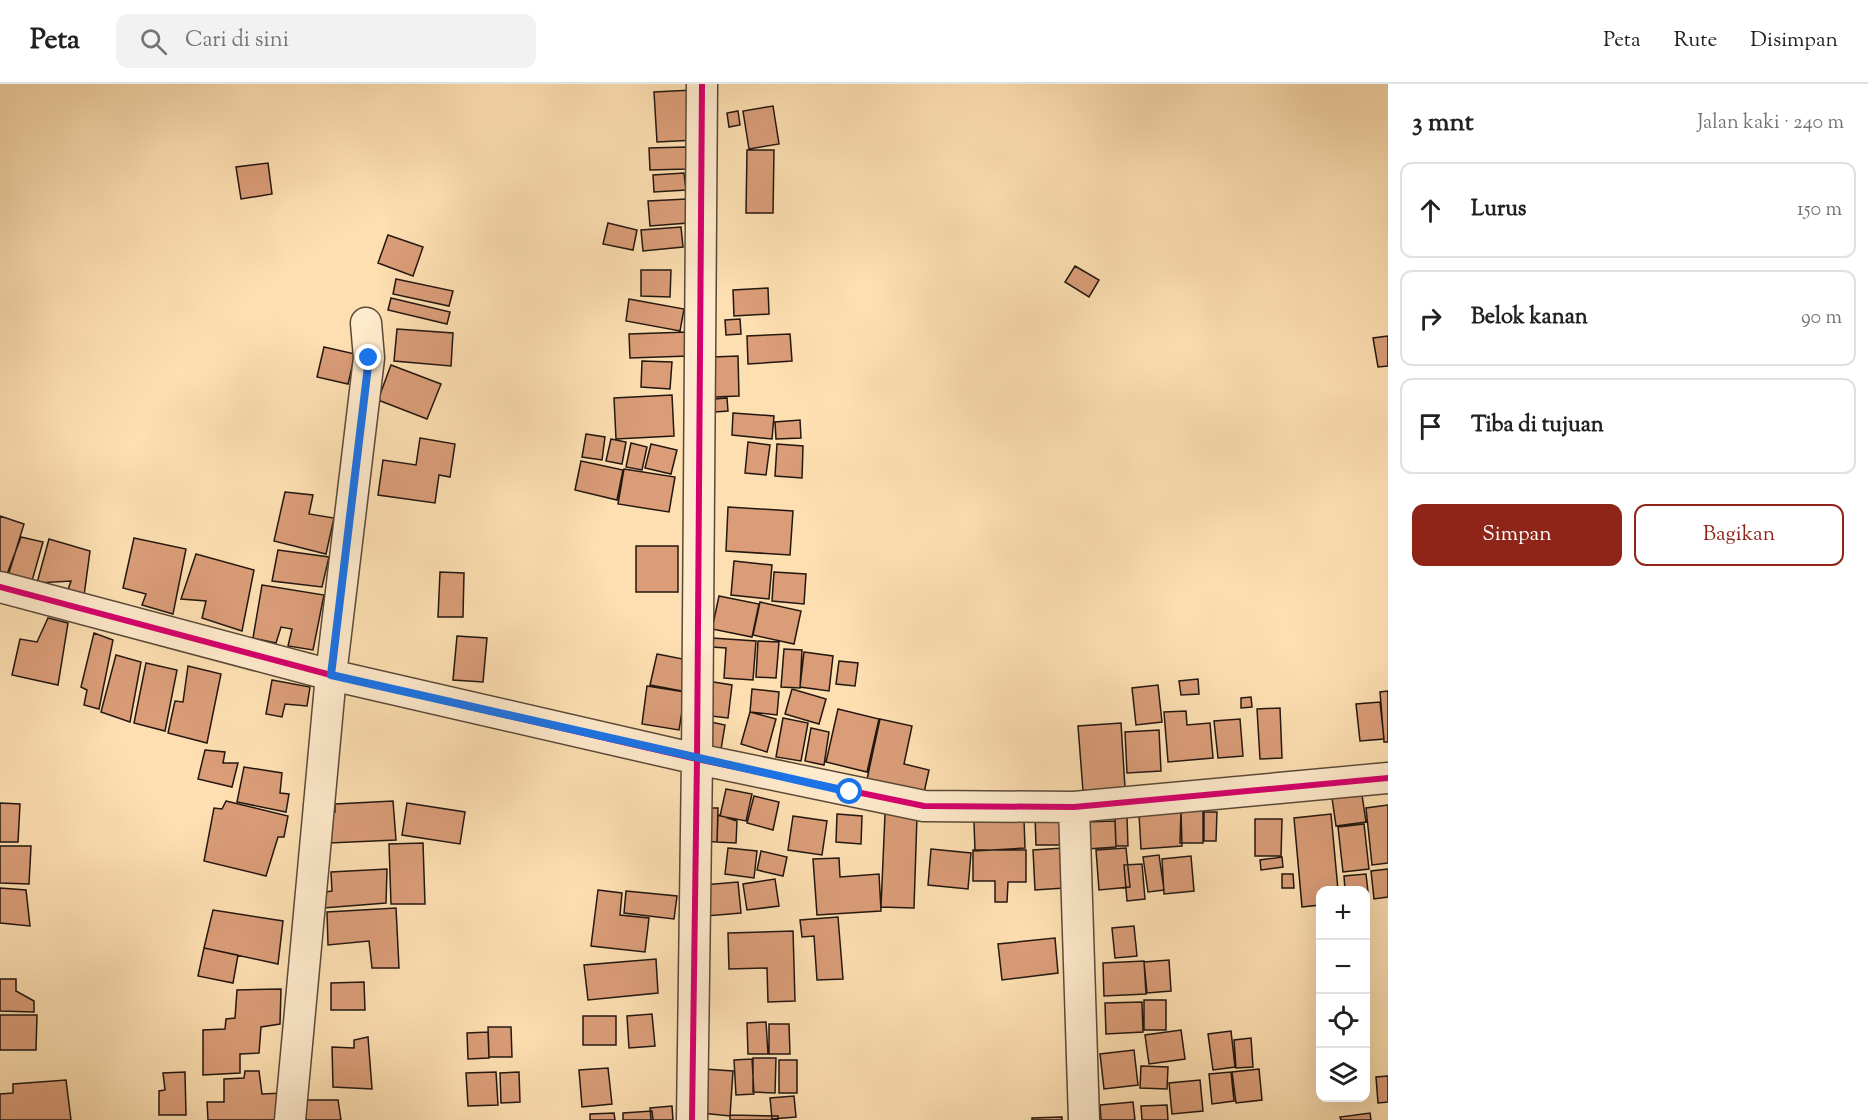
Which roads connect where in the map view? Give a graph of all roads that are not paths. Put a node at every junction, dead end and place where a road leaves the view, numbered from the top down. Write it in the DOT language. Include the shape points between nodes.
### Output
graph roads {
  1 [pos="702,84"];
  2 [pos="366,323"];
  3 [pos="0,587"];
  4 [pos="331,675"];
  5 [pos="698,759"];
  6 [pos="1388,778"];
  7 [pos="1074,807"];
  8 [pos="290,1120"];
  9 [pos="692,1120"];
  10 [pos="1084,1120"];
  1 -- 5 [label="street"];
  2 -- 4 [label="street" via="369,358"];
  3 -- 4 [label="street"];
  4 -- 5 [label="street"];
  4 -- 8 [label="street"];
  5 -- 7 [label="street" via="924,806"];
  5 -- 9 [label="street"];
  6 -- 7 [label="street"];
  7 -- 10 [label="street"];
}
